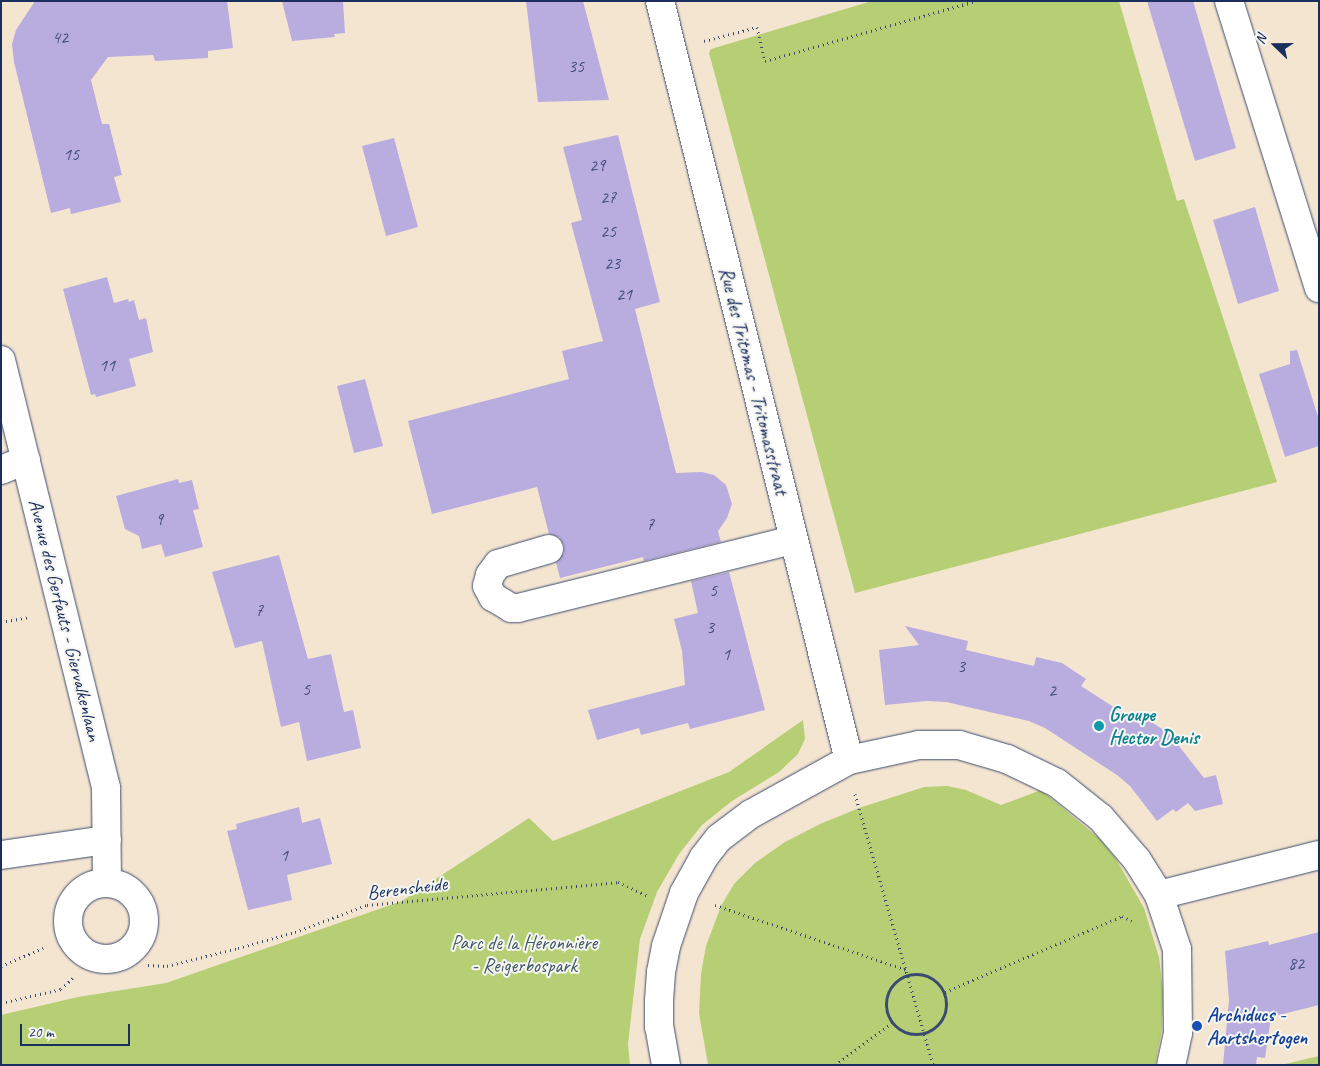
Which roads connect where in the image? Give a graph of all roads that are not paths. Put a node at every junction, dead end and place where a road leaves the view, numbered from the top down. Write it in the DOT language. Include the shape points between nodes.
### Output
graph roads {
  1 [pos="660,1"];
  2 [pos="1229,1"];
  3 [pos="1319,288"];
  4 [pos="1,360"];
  5 [pos="13,465"];
  6 [pos="793,540"];
  7 [pos="549,549"];
  8 [pos="849,760"];
  9 [pos="107,840"];
  10 [pos="1,855"];
  11 [pos="1319,855"];
  12 [pos="107,882"];
  13 [pos="1159,894"];
  14 [pos="666,1065"];
  15 [pos="1171,1065"];
  1 -- 6 [label="street, Rue des Tritomas - Tritomasstraat"];
  2 -- 3 [label="street"];
  4 -- 5 [label="street, Avenue des Gerfauts - Giervalkenlaan"];
  5 -- 9 [label="street, Avenue des Gerfauts - Giervalkenlaan" via="106,788"];
  6 -- 7 [label="street" via="518,608 511,608 493,597 487,586 498,564"];
  6 -- 8 [label="street, Rue des Tritomas - Tritomasstraat"];
  8 -- 13 [label="street" via="929,745 959,745 1007,759 1057,783 1101,818 1137,860"];
  8 -- 14 [label="street" via="751,814 719,838 704,857 684,893 661,972 659,1027"];
  9 -- 10 [label="street"];
  9 -- 12 [label="street, Avenue des Gerfauts - Giervalkenlaan"];
  11 -- 13 [label="street"];
  13 -- 15 [label="street" via="1177,949 1178,1033"];
}
